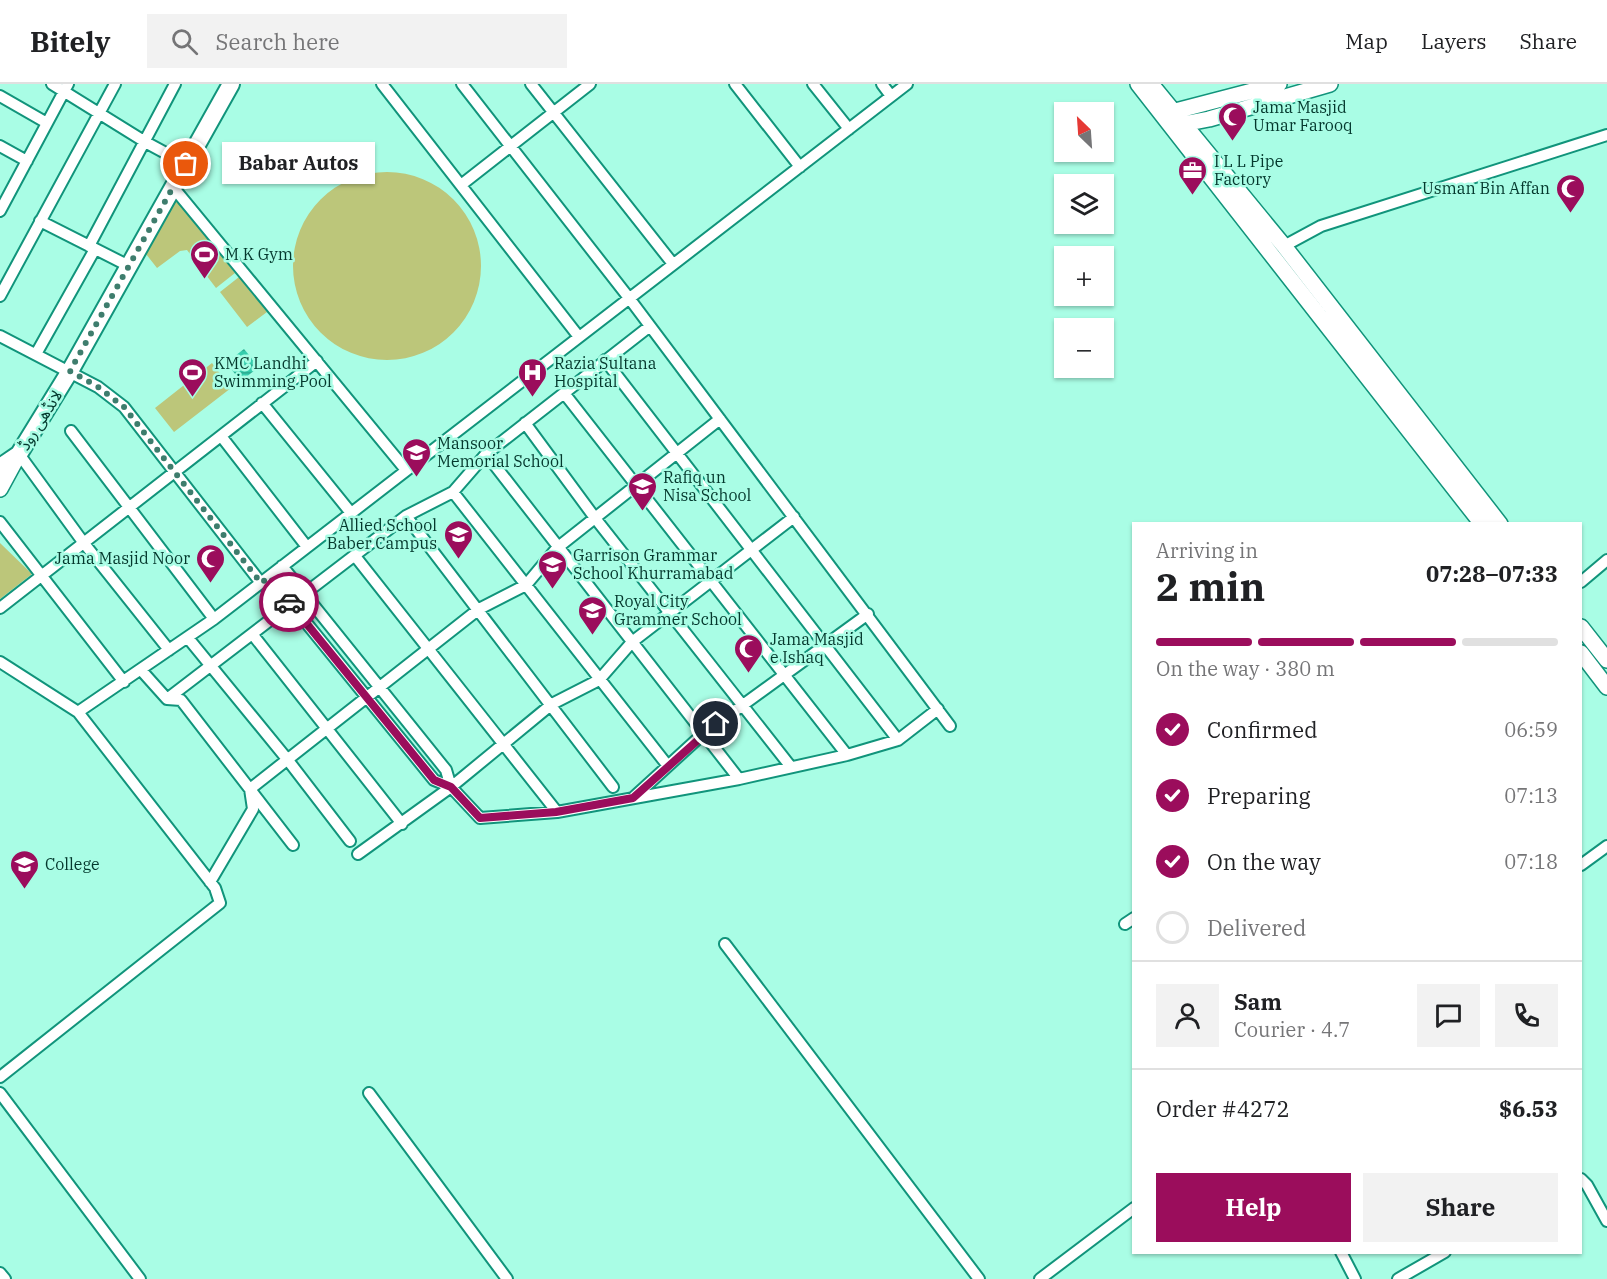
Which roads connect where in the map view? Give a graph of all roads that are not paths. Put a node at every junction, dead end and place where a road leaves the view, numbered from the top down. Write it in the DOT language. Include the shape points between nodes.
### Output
graph roads {
  1 [pos="52,84"];
  2 [pos="115,84"];
  3 [pos="175,84"];
  4 [pos="231,84"];
  5 [pos="382,84"];
  6 [pos="462,84"];
  7 [pos="531,84"];
  8 [pos="590,84"];
  9 [pos="735,84"];
  10 [pos="813,84"];
  11 [pos="882,84"];
  12 [pos="907,84"];
  13 [pos="1138,84"];
  14 [pos="1151,84"];
  15 [pos="1279,84"];
  16 [pos="1330,84"];
  17 [pos="66,87"];
  18 [pos="0,96"];
  19 [pos="891,96"];
  20 [pos="99,112"];
  21 [pos="553,113"];
  22 [pos="1172,120"];
  23 [pos="47,123"];
  24 [pos="849,129"];
  25 [pos="1607,135"];
  26 [pos="144,142"];
  27 [pos="0,146"];
  28 [pos="510,146"];
  29 [pos="27,161"];
  30 [pos="186,164"];
  31 [pos="800,167"];
  32 [pos="461,185"];
  33 [pos="173,187"];
  34 [pos="4,194"];
  35 [pos="0,211"];
  36 [pos="40,221"];
  37 [pos="1284,246"];
  38 [pos="92,247"];
  39 [pos="673,264"];
  40 [pos="129,266"];
  41 [pos="0,296"];
  42 [pos="628,298"];
  43 [pos="650,326"];
  44 [pos="0,336"];
  45 [pos="579,336"];
  46 [pos="36,354"];
  47 [pos="605,360"];
  48 [pos="317,361"];
  49 [pos="70,371"];
  50 [pos="564,393"];
  51 [pos="262,403"];
  52 [pos="720,420"];
  53 [pos="525,423"];
  54 [pos="71,431"];
  55 [pos="220,436"];
  56 [pos="677,453"];
  57 [pos="19,454"];
  58 [pos="486,454"];
  59 [pos="0,467"];
  60 [pos="406,470"];
  61 [pos="174,472"];
  62 [pos="636,485"];
  63 [pos="0,489"];
  64 [pos="453,492"];
  65 [pos="129,507"];
  66 [pos="351,513"];
  67 [pos="406,516"];
  68 [pos="794,517"];
  69 [pos="595,518"];
  70 [pos="0,522"];
  71 [pos="1480,522"];
  72 [pos="1498,522"];
  73 [pos="83,542"];
  74 [pos="307,546"];
  75 [pos="557,548"];
  76 [pos="751,550"];
  77 [pos="355,556"];
  78 [pos="1607,560"];
  79 [pos="282,566"];
  80 [pos="42,576"];
  81 [pos="265,580"];
  82 [pos="711,581"];
  83 [pos="1582,581"];
  84 [pos="526,585"];
  85 [pos="305,595"];
  86 [pos="292,606"];
  87 [pos="0,608"];
  88 [pos="479,609"];
  89 [pos="670,613"];
  90 [pos="868,614"];
  91 [pos="214,619"];
  92 [pos="1582,628"];
  93 [pos="253,635"];
  94 [pos="188,638"];
  95 [pos="632,642"];
  96 [pos="825,645"];
  97 [pos="427,648"];
  98 [pos="169,650"];
  99 [pos="1582,654"];
  100 [pos="1607,660"];
  101 [pos="0,662"];
  102 [pos="213,666"];
  103 [pos="141,670"];
  104 [pos="784,675"];
  105 [pos="599,680"];
  106 [pos="124,682"];
  107 [pos="379,685"];
  108 [pos="1607,687"];
  109 [pos="365,696"];
  110 [pos="167,699"];
  111 [pos="552,704"];
  112 [pos="743,704"];
  113 [pos="938,709"];
  114 [pos="78,712"];
  115 [pos="951,726"];
  116 [pos="325,729"];
  117 [pos="703,734"];
  118 [pos="898,740"];
  119 [pos="502,743"];
  120 [pos="847,755"];
  121 [pos="287,759"];
  122 [pos="668,766"];
  123 [pos="791,767"];
  124 [pos="739,779"];
  125 [pos="451,787"];
  126 [pos="614,787"];
  127 [pos="250,789"];
  128 [pos="633,798"];
  129 [pos="556,812"];
  130 [pos="402,824"];
  131 [pos="350,841"];
  132 [pos="293,845"];
  133 [pos="1607,846"];
  134 [pos="358,854"];
  135 [pos="1582,865"];
  136 [pos="210,882"];
  137 [pos="725,944"];
  138 [pos="0,1077"];
  139 [pos="0,1093"];
  140 [pos="369,1093"];
  141 [pos="1582,1177"];
  142 [pos="1132,1210"];
  143 [pos="1607,1221"];
  144 [pos="1342,1254"];
  145 [pos="1442,1254"];
  146 [pos="0,1273"];
  147 [pos="5,1279"];
  148 [pos="140,1279"];
  149 [pos="507,1279"];
  150 [pos="979,1279"];
  151 [pos="1040,1279"];
  152 [pos="1354,1279"];
  153 [pos="1398,1279"];
  1 -- 17 [label="street"];
  2 -- 20 [label="street"];
  3 -- 26 [label="street"];
  4 -- 30 [label="main road, لانڈھی روڈ"];
  5 -- 32 [label="street"];
  6 -- 28 [label="street"];
  7 -- 21 [label="street"];
  8 -- 21 [label="street"];
  9 -- 31 [label="street"];
  10 -- 24 [label="street"];
  11 -- 19 [label="street"];
  12 -- 19 [label="street"];
  13 -- 22 [label="main road"];
  14 -- 22 [label="main road"];
  15 -- 22 [label="main road"];
  16 -- 22 [label="main road" via="1209,119"];
  17 -- 20 [label="street"];
  17 -- 23 [label="street"];
  18 -- 23 [label="street"];
  19 -- 24 [label="street"];
  20 -- 26 [label="street"];
  20 -- 36 [label="street"];
  21 -- 28 [label="street"];
  21 -- 39 [label="street"];
  22 -- 37 [label="main road"];
  22 -- 71 [label="main road"];
  23 -- 29 [label="street"];
  24 -- 31 [label="street"];
  25 -- 37 [label="street" via="1321,226"];
  26 -- 30 [label="street"];
  26 -- 38 [label="street"];
  27 -- 29 [label="street"];
  28 -- 32 [label="street"];
  28 -- 42 [label="street"];
  29 -- 34 [label="street"];
  30 -- 33 [label="main road, لانڈھی روڈ"];
  31 -- 39 [label="street"];
  32 -- 45 [label="street"];
  33 -- 40 [label="main road, لانڈھی روڈ"];
  33 -- 48 [label="street"];
  34 -- 35 [label="street"];
  36 -- 38 [label="street"];
  36 -- 41 [label="street"];
  37 -- 72 [label="main road"];
  38 -- 40 [label="street"];
  38 -- 46 [label="street"];
  39 -- 42 [label="street"];
  40 -- 49 [label="main road, لانڈھی روڈ"];
  42 -- 43 [label="street"];
  42 -- 45 [label="street"];
  43 -- 47 [label="street"];
  43 -- 52 [label="street"];
  44 -- 46 [label="street"];
  45 -- 60 [label="street"];
  46 -- 49 [label="street"];
  47 -- 50 [label="street"];
  47 -- 56 [label="street"];
  48 -- 51 [label="street"];
  48 -- 60 [label="street"];
  49 -- 57 [label="main road, لانڈھی روڈ"];
  49 -- 61 [label="street" via="124,407"];
  50 -- 53 [label="street"];
  50 -- 62 [label="street"];
  51 -- 55 [label="street"];
  51 -- 66 [label="street"];
  52 -- 56 [label="street"];
  52 -- 68 [label="street"];
  53 -- 58 [label="street"];
  53 -- 69 [label="street"];
  54 -- 65 [label="street"];
  55 -- 61 [label="street"];
  55 -- 74 [label="street"];
  56 -- 62 [label="street"];
  56 -- 76 [label="street"];
  57 -- 59 [label="main road, لانڈھی روڈ"];
  57 -- 63 [label="main road"];
  57 -- 73 [label="street"];
  58 -- 64 [label="street"];
  58 -- 75 [label="street"];
  60 -- 66 [label="street"];
  61 -- 65 [label="street"];
  61 -- 81 [label="street"];
  62 -- 69 [label="street"];
  62 -- 82 [label="street"];
  64 -- 67 [label="street"];
  64 -- 84 [label="street"];
  65 -- 73 [label="street"];
  65 -- 91 [label="street"];
  66 -- 74 [label="street"];
  67 -- 77 [label="street"];
  67 -- 88 [label="street"];
  68 -- 76 [label="street"];
  68 -- 90 [label="street"];
  69 -- 75 [label="street"];
  69 -- 89 [label="street"];
  70 -- 80 [label="street"];
  73 -- 80 [label="street"];
  73 -- 98 [label="street"];
  74 -- 79 [label="street"];
  75 -- 84 [label="street"];
  75 -- 95 [label="street"];
  76 -- 82 [label="street"];
  76 -- 96 [label="street"];
  77 -- 85 [label="street"];
  77 -- 97 [label="street"];
  78 -- 83 [label="street"];
  79 -- 81 [label="street"];
  79 -- 85 [label="street"];
  80 -- 87 [label="street"];
  80 -- 106 [label="street"];
  81 -- 86 [label="street"];
  81 -- 91 [label="street"];
  82 -- 89 [label="street"];
  82 -- 104 [label="street"];
  84 -- 88 [label="street"];
  84 -- 105 [label="street"];
  85 -- 86 [label="street"];
  85 -- 107 [label="street"];
  86 -- 93 [label="street"];
  86 -- 109 [label="street"];
  88 -- 97 [label="street"];
  88 -- 111 [label="street"];
  89 -- 95 [label="street"];
  89 -- 112 [label="street"];
  90 -- 96 [label="street"];
  90 -- 113 [label="street"];
  91 -- 94 [label="street"];
  92 -- 100 [label="main road"];
  93 -- 102 [label="street"];
  93 -- 116 [label="street"];
  94 -- 98 [label="street"];
  94 -- 102 [label="street"];
  95 -- 105 [label="street"];
  95 -- 117 [label="street"];
  96 -- 104 [label="street"];
  96 -- 118 [label="street"];
  97 -- 107 [label="street"];
  97 -- 119 [label="street"];
  98 -- 103 [label="street"];
  99 -- 108 [label="main road"];
  101 -- 114 [label="street"];
  102 -- 110 [label="street"];
  102 -- 121 [label="street"];
  103 -- 106 [label="street"];
  103 -- 110 [label="street"];
  104 -- 112 [label="street"];
  104 -- 120 [label="street"];
  105 -- 111 [label="street"];
  105 -- 122 [label="street"];
  106 -- 114 [label="street"];
  107 -- 109 [label="street"];
  107 -- 125 [label="street" via="446,770"];
  109 -- 116 [label="street"];
  109 -- 125 [label="street" via="434,780"];
  110 -- 127 [label="street" via="180,700"];
  111 -- 119 [label="street"];
  111 -- 126 [label="street"];
  112 -- 117 [label="street"];
  112 -- 123 [label="street"];
  113 -- 115 [label="street"];
  113 -- 118 [label="street"];
  114 -- 136 [label="street"];
  116 -- 121 [label="street"];
  116 -- 130 [label="street"];
  117 -- 122 [label="street"];
  117 -- 124 [label="street"];
  118 -- 120 [label="street"];
  119 -- 125 [label="street"];
  119 -- 129 [label="street"];
  120 -- 123 [label="street"];
  121 -- 127 [label="street"];
  121 -- 131 [label="street"];
  122 -- 128 [label="street"];
  123 -- 124 [label="street"];
  124 -- 128 [label="street"];
  125 -- 129 [label="street" via="480,818"];
  125 -- 130 [label="street"];
  127 -- 132 [label="street"];
  127 -- 136 [label="street" via="253,809"];
  128 -- 129 [label="street"];
  130 -- 134 [label="street"];
  133 -- 135 [label="street"];
  136 -- 138 [label="street" via="219,903"];
  137 -- 150 [label="street"];
  139 -- 148 [label="street"];
  140 -- 149 [label="street"];
  141 -- 143 [label="street"];
  142 -- 151 [label="street"];
  144 -- 152 [label="street"];
  145 -- 153 [label="street"];
  146 -- 147 [label="street"];
}
